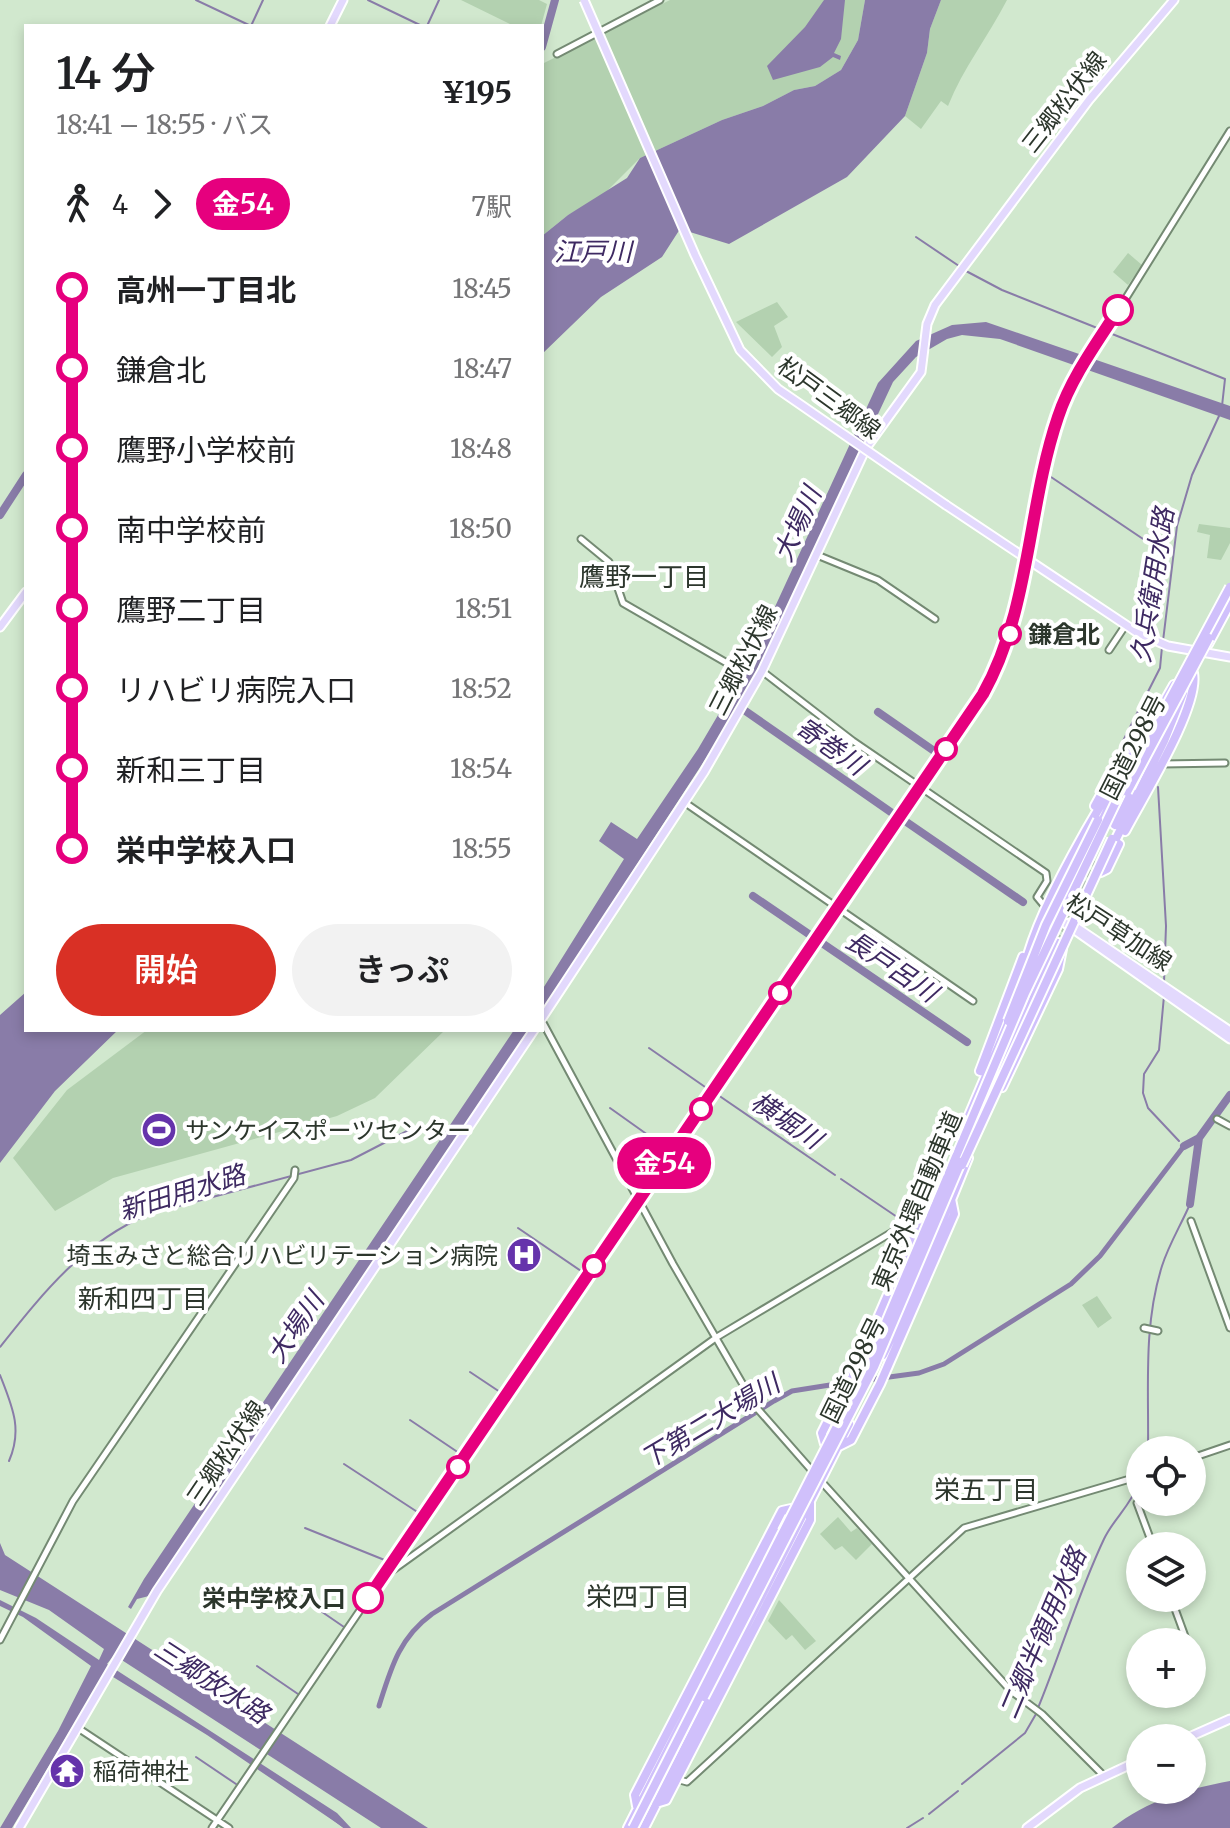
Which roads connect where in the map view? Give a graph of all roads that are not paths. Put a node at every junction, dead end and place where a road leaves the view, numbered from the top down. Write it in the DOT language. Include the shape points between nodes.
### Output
graph roads {
  1 [pos="343,0"];
  2 [pos="584,0"];
  3 [pos="660,0"];
  4 [pos="1174,0"];
  5 [pos="331,24"];
  6 [pos="557,54"];
  7 [pos="1230,131"];
  8 [pos="581,539"];
  9 [pos="817,555"];
  10 [pos="1027,560"];
  11 [pos="1230,585"];
  12 [pos="24,595"];
  13 [pos="1230,601"];
  14 [pos="935,619"];
  15 [pos="1125,626"];
  16 [pos="0,627"];
  17 [pos="1109,650"];
  18 [pos="1192,652"];
  19 [pos="1203,653"];
  20 [pos="1230,657"];
  21 [pos="739,670"];
  22 [pos="762,671"];
  23 [pos="1193,673"];
  24 [pos="1185,688"];
  25 [pos="1162,703"];
  26 [pos="1143,740"];
  27 [pos="1161,763"];
  28 [pos="1225,763"];
  29 [pos="920,788"];
  30 [pos="1114,788"];
  31 [pos="683,801"];
  32 [pos="1101,819"];
  33 [pos="1125,819"];
  34 [pos="1115,825"];
  35 [pos="1067,869"];
  36 [pos="1101,872"];
  37 [pos="838,909"];
  38 [pos="1048,909"];
  39 [pos="1073,928"];
  40 [pos="1047,937"];
  41 [pos="1032,946"];
  42 [pos="1060,946"];
  43 [pos="1020,997"];
  44 [pos="973,1001"];
  45 [pos="544,1017"];
  46 [pos="544,1024"];
  47 [pos="1230,1031"];
  48 [pos="533,1032"];
  49 [pos="1230,1039"];
  50 [pos="992,1071"];
  51 [pos="1217,1119"];
  52 [pos="1230,1126"];
  53 [pos="961,1136"];
  54 [pos="976,1141"];
  55 [pos="938,1156"];
  56 [pos="295,1170"];
  57 [pos="950,1196"];
  58 [pos="639,1200"];
  59 [pos="1191,1221"];
  60 [pos="1145,1328"];
  61 [pos="1230,1328"];
  62 [pos="1157,1331"];
  63 [pos="717,1337"];
  64 [pos="861,1362"];
  65 [pos="825,1444"];
  66 [pos="1230,1445"];
  67 [pos="839,1446"];
  68 [pos="1206,1453"];
  69 [pos="811,1470"];
  70 [pos="821,1481"];
  71 [pos="1126,1481"];
  72 [pos="810,1503"];
  73 [pos="382,1578"];
  74 [pos="909,1578"];
  75 [pos="0,1640"];
  76 [pos="1230,1719"];
  77 [pos="78,1728"];
  78 [pos="1206,1730"];
  79 [pos="1126,1766"];
  80 [pos="1104,1776"];
  81 [pos="676,1779"];
  82 [pos="656,1803"];
  83 [pos="217,1821"];
  84 [pos="19,1828"];
  85 [pos="212,1828"];
  86 [pos="229,1828"];
  87 [pos="630,1828"];
  88 [pos="642,1828"];
  89 [pos="1027,1828"];
  1 -- 5 [label="main road"];
  2 -- 10 [label="main road, 松戸三郷線, bridge" via="720,312 745,356 787,396"];
  3 -- 6 [label="street"];
  4 -- 9 [label="main road, 三郷松伏線" via="1089,100 932,310 919,377 866,448"];
  7 -- 10 [label="street" via="1080,370 1057,421"];
  8 -- 21 [label="street" via="609,562 623,603"];
  9 -- 14 [label="street" via="878,580"];
  9 -- 22 [label="main road, 三郷松伏線"];
  10 -- 15 [label="main road, 松戸三郷線"];
  10 -- 29 [label="street" via="999,664"];
  11 -- 18 [label="highway, 国道298号"];
  11 -- 50 [label="highway, 東京外環自動車道, bridge" via="1106,823"];
  12 -- 16 [label="main road"];
  13 -- 19 [label="highway, 国道298号"];
  13 -- 57 [label="highway, 東京外環自動車道, bridge" via="1128,790 1034,984"];
  15 -- 17 [label="street"];
  15 -- 18 [label="main road, 松戸三郷線"];
  18 -- 19 [label="main road, 松戸三郷線"];
  18 -- 25 [label="highway, 国道298号"];
  19 -- 20 [label="main road, 松戸三郷線"];
  19 -- 23 [label="highway, 国道298号"];
  22 -- 29 [label="street"];
  22 -- 31 [label="main road, 三郷松伏線"];
  23 -- 24 [label="highway, 国道298号"];
  23 -- 27 [label="highway" via="1195,688"];
  24 -- 33 [label="highway"];
  24 -- 34 [label="highway, 国道298号"];
  25 -- 26 [label="highway, 国道298号"];
  25 -- 35 [label="highway" via="1146,713 1075,844"];
  26 -- 30 [label="highway, 国道298号"];
  26 -- 32 [label="highway, 国道298号"];
  27 -- 28 [label="street"];
  27 -- 36 [label="highway"];
  29 -- 37 [label="street"];
  29 -- 38 [label="street" via="1046,873 1037,897"];
  30 -- 32 [label="highway"];
  30 -- 35 [label="highway, 国道298号"];
  31 -- 37 [label="street"];
  31 -- 45 [label="main road, 三郷松伏線"];
  32 -- 50 [label="highway, bridge" via="1028,966"];
  33 -- 36 [label="highway"];
  33 -- 57 [label="highway, bridge"];
  35 -- 38 [label="highway, 国道298号"];
  36 -- 39 [label="highway"];
  37 -- 44 [label="street"];
  37 -- 58 [label="street"];
  38 -- 39 [label="main road, 松戸草加線"];
  38 -- 41 [label="highway, 国道298号"];
  39 -- 42 [label="highway"];
  39 -- 47 [label="main road, 松戸草加線"];
  39 -- 49 [label="main road, 松戸草加線"];
  40 -- 43 [label="highway, 国道298号"];
  41 -- 43 [label="highway, 国道298号"];
  41 -- 53 [label="highway" via="1026,947 959,1128"];
  42 -- 54 [label="highway" via="1058,969"];
  42 -- 54 [label="highway, 国道298号" via="1049,979 1030,1001 1001,1068"];
  43 -- 53 [label="highway, 国道298号"];
  46 -- 58 [label="street"];
  48 -- 77 [label="main road, 三郷松伏線" via="132,1632"];
  50 -- 87 [label="highway, 東京外環自動車道, bridge" via="868,1365"];
  51 -- 52 [label="street"];
  53 -- 64 [label="highway, 国道298号"];
  54 -- 57 [label="highway, 国道298号"];
  55 -- 63 [label="street" via="908,1222"];
  56 -- 75 [label="street" via="73,1501"];
  57 -- 67 [label="highway, 国道298号, bridge" via="909,1303"];
  57 -- 67 [label="highway" via="954,1215 891,1361 851,1440"];
  57 -- 88 [label="highway, 東京外環自動車道, bridge" via="874,1367"];
  58 -- 63 [label="street"];
  58 -- 73 [label="street"];
  59 -- 61 [label="street"];
  60 -- 62 [label="street"];
  63 -- 69 [label="street" via="762,1416"];
  63 -- 73 [label="street"];
  64 -- 65 [label="highway, 国道298号, bridge"];
  64 -- 65 [label="highway" via="822,1433"];
  65 -- 69 [label="highway, 国道298号"];
  66 -- 68 [label="street"];
  67 -- 70 [label="highway, 国道298号"];
  69 -- 70 [label="street"];
  69 -- 87 [label="highway, 国道298号" via="791,1509 782,1511 635,1795"];
  70 -- 72 [label="highway, 国道298号"];
  70 -- 74 [label="street"];
  71 -- 74 [label="street" via="966,1527"];
  72 -- 81 [label="highway, 国道298号" via="810,1520"];
  72 -- 82 [label="highway, 国道298号"];
  73 -- 83 [label="street"];
  74 -- 80 [label="street" via="1011,1691"];
  74 -- 81 [label="street" via="687,1782"];
  76 -- 78 [label="main road"];
  77 -- 83 [label="street"];
  77 -- 84 [label="main road, 三郷松伏線"];
  79 -- 80 [label="main road"];
  80 -- 89 [label="main road" via="1073,1792"];
  81 -- 82 [label="highway, 国道298号" via="666,1800"];
  82 -- 88 [label="highway, 国道298号"];
  83 -- 85 [label="street"];
  83 -- 86 [label="street"];
}
